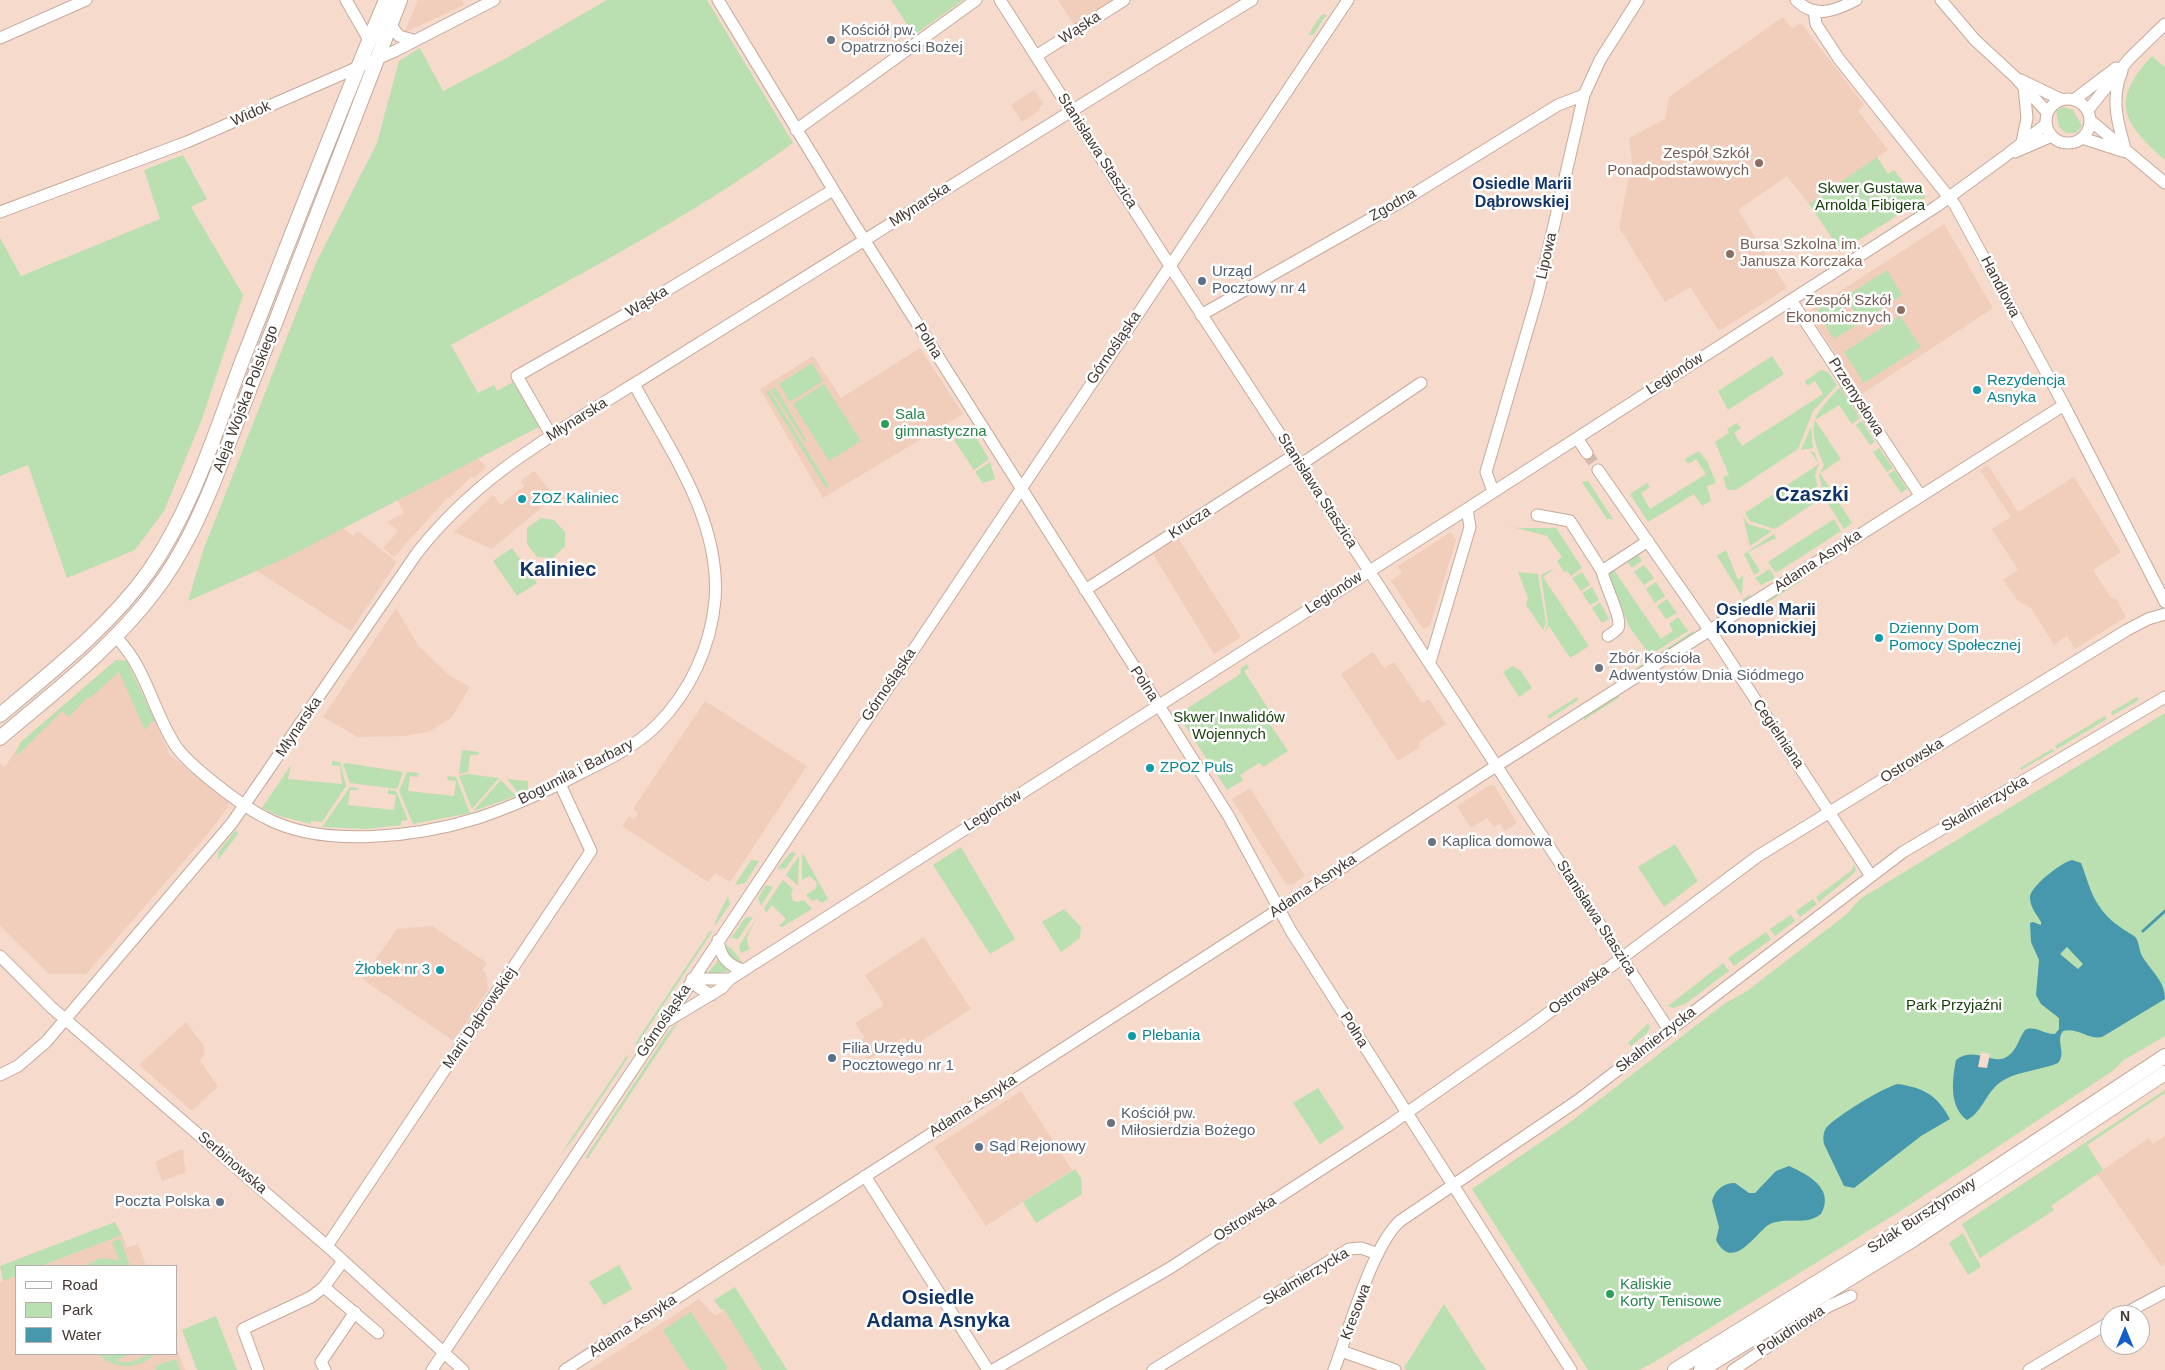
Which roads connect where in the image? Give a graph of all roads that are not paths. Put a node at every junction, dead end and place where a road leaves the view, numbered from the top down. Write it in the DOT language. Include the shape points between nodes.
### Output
graph roads {
  1 [pos="86,0"];
  2 [pos="346,0"];
  3 [pos="386,0"];
  4 [pos="400,0"];
  5 [pos="494,0"];
  6 [pos="718,0"];
  7 [pos="976,0"];
  8 [pos="1000,0"];
  9 [pos="1124,0"];
  10 [pos="1252,0"];
  11 [pos="1348,0"];
  12 [pos="1638,0"];
  13 [pos="1796,0"];
  14 [pos="1856,0"];
  15 [pos="1941,0"];
  16 [pos="1814,11"];
  17 [pos="390,24"];
  18 [pos="2165,24"];
  19 [pos="0,38"];
  20 [pos="369,40"];
  21 [pos="413,40"];
  22 [pos="1036,56"];
  23 [pos="376,58"];
  24 [pos="2129,58"];
  25 [pos="358,66"];
  26 [pos="2019,81"];
  27 [pos="1584,95"];
  28 [pos="2075,99"];
  29 [pos="2060,100"];
  30 [pos="1070,109"];
  31 [pos="2089,115"];
  32 [pos="2047,118"];
  33 [pos="796,130"];
  34 [pos="2052,136"];
  35 [pos="2082,138"];
  36 [pos="2022,142"];
  37 [pos="2126,152"];
  38 [pos="2004,157"];
  39 [pos="2165,183"];
  40 [pos="833,190"];
  41 [pos="1950,197"];
  42 [pos="0,212"];
  43 [pos="865,241"];
  44 [pos="1170,265"];
  45 [pos="1791,300"];
  46 [pos="1201,314"];
  47 [pos="1421,383"];
  48 [pos="634,384"];
  49 [pos="2064,405"];
  50 [pos="551,435"];
  51 [pos="1577,438"];
  52 [pos="1587,453"];
  53 [pos="1297,460"];
  54 [pos="1598,470"];
  55 [pos="1020,488"];
  56 [pos="1493,491"];
  57 [pos="1920,495"];
  58 [pos="1467,509"];
  59 [pos="1537,515"];
  60 [pos="1648,541"];
  61 [pos="1370,570"];
  62 [pos="1602,570"];
  63 [pos="1085,590"];
  64 [pos="2165,602"];
  65 [pos="2165,614"];
  66 [pos="1709,631"];
  67 [pos="1608,636"];
  68 [pos="116,637"];
  69 [pos="1430,662"];
  70 [pos="2165,697"];
  71 [pos="1158,705"];
  72 [pos="0,715"];
  73 [pos="0,738"];
  74 [pos="1498,766"];
  75 [pos="560,784"];
  76 [pos="245,806"];
  77 [pos="1830,811"];
  78 [pos="1871,876"];
  79 [pos="1278,909"];
  80 [pos="718,940"];
  81 [pos="0,956"];
  82 [pos="1622,957"];
  83 [pos="744,970"];
  84 [pos="692,979"];
  85 [pos="730,979"];
  86 [pos="711,994"];
  87 [pos="65,1019"];
  88 [pos="662,1024"];
  89 [pos="1670,1030"];
  90 [pos="2165,1056"];
  91 [pos="2165,1073"];
  92 [pos="0,1074"];
  93 [pos="1407,1114"];
  94 [pos="865,1176"];
  95 [pos="1453,1186"];
  96 [pos="327,1246"];
  97 [pos="1378,1254"];
  98 [pos="344,1261"];
  99 [pos="324,1287"];
  100 [pos="2165,1292"];
  101 [pos="1851,1296"];
  102 [pos="2141,1305"];
  103 [pos="355,1312"];
  104 [pos="2100,1328"];
  105 [pos="378,1333"];
  106 [pos="1341,1351"];
  107 [pos="444,1352"];
  108 [pos="1570,1369"];
  109 [pos="258,1370"];
  110 [pos="325,1370"];
  111 [pos="432,1370"];
  112 [pos="463,1370"];
  113 [pos="565,1370"];
  114 [pos="988,1370"];
  115 [pos="994,1370"];
  116 [pos="1152,1370"];
  117 [pos="1334,1370"];
  118 [pos="1395,1370"];
  119 [pos="1675,1370"];
  120 [pos="1701,1370"];
  121 [pos="1733,1370"];
  122 [pos="2029,1370"];
  1 -- 19 [label="street"];
  2 -- 20 [label="street"];
  3 -- 20 [label="main road, Aleja Wojska Polskiego"];
  4 -- 17 [label="main road, Aleja Wojska Polskiego"];
  5 -- 21 [label="street, Widok"];
  6 -- 33 [label="street, Polna"];
  7 -- 33 [label="street"];
  8 -- 22 [label="street, Stanisława Staszica"];
  9 -- 22 [label="street, Wąska"];
  10 -- 30 [label="street, Młynarska"];
  11 -- 44 [label="street, Górnośląska"];
  12 -- 27 [label="street, Lipowa" via="1600,60"];
  13 -- 16 [label="street"];
  14 -- 16 [label="street" via="1830,12"];
  15 -- 26 [label="street" via="1975,40"];
  16 -- 41 [label="street, Handlowa" via="1816,24 1839,59"];
  17 -- 21 [label="street" via="399,36"];
  17 -- 23 [label="main road, Aleja Wojska Polskiego"];
  18 -- 24 [label="street"];
  20 -- 25 [label="main road, Aleja Wojska Polskiego"];
  21 -- 23 [label="street, Widok"];
  22 -- 30 [label="street, Stanisława Staszica"];
  23 -- 25 [label="street, Widok"];
  23 -- 68 [label="main road, Aleja Wojska Polskiego" via="204,507 166,576"];
  24 -- 28 [label="street"];
  24 -- 31 [label="street"];
  24 -- 37 [label="street" via="2115,98"];
  25 -- 42 [label="street, Widok" via="187,142"];
  25 -- 72 [label="main road, Aleja Wojska Polskiego" via="201,469 170,537 141,582 111,616"];
  26 -- 29 [label="street"];
  26 -- 32 [label="street"];
  26 -- 36 [label="street" via="2027,118"];
  27 -- 46 [label="street, Zgodna" via="1558,105 1404,200"];
  27 -- 56 [label="street, Lipowa" via="1538,294 1486,472"];
  28 -- 29 [label="street"];
  28 -- 31 [label="street"];
  29 -- 32 [label="street" via="2050,107"];
  30 -- 43 [label="street, Młynarska"];
  30 -- 44 [label="street, Stanisława Staszica"];
  31 -- 35 [label="street" via="2088,130"];
  31 -- 37 [label="street"];
  32 -- 34 [label="street"];
  32 -- 36 [label="street, Legionów"];
  33 -- 40 [label="street, Polna"];
  34 -- 35 [label="street" via="2067,143"];
  34 -- 38 [label="street, Legionów"];
  35 -- 37 [label="street"];
  36 -- 38 [label="street, Legionów"];
  37 -- 39 [label="street"];
  38 -- 41 [label="street, Legionów"];
  40 -- 43 [label="street, Polna"];
  40 -- 50 [label="street, Wąska" via="517,376"];
  41 -- 45 [label="street, Legionów"];
  41 -- 49 [label="street, Handlowa"];
  43 -- 48 [label="street, Młynarska"];
  43 -- 55 [label="street, Polna"];
  44 -- 46 [label="street, Stanisława Staszica"];
  44 -- 55 [label="street, Górnośląska"];
  45 -- 51 [label="street, Legionów"];
  45 -- 57 [label="street, Przemysłowa"];
  46 -- 53 [label="street, Stanisława Staszica"];
  47 -- 53 [label="street, Krucza"];
  48 -- 50 [label="street, Młynarska"];
  48 -- 75 [label="street, Bogumiła i Barbary" via="706,522 715,570 712,624 693,675 662,720 628,748"];
  49 -- 57 [label="street, Adama Asnyka"];
  49 -- 64 [label="street, Handlowa"];
  50 -- 76 [label="street, Młynarska" via="480,485 429,538"];
  51 -- 52 [label="street"];
  51 -- 56 [label="street, Legionów"];
  53 -- 61 [label="street, Stanisława Staszica"];
  53 -- 63 [label="street, Krucza"];
  54 -- 60 [label="street, Cegielniana"];
  55 -- 63 [label="street, Polna"];
  55 -- 80 [label="street, Górnośląska"];
  56 -- 58 [label="street, Legionów"];
  57 -- 66 [label="street, Adama Asnyka"];
  58 -- 61 [label="street, Legionów"];
  58 -- 69 [label="street" via="1470,526"];
  59 -- 62 [label="street" via="1570,521"];
  60 -- 62 [label="street"];
  60 -- 66 [label="street, Cegielniana"];
  61 -- 69 [label="street, Stanisława Staszica"];
  61 -- 71 [label="street, Legionów"];
  62 -- 67 [label="street" via="1619,623"];
  63 -- 71 [label="street, Polna"];
  65 -- 77 [label="street, Ostrowska" via="2127,630"];
  66 -- 74 [label="street, Adama Asnyka"];
  66 -- 77 [label="street, Cegielniana"];
  68 -- 73 [label="main road, Aleja Wojska Polskiego"];
  68 -- 76 [label="street, Bogumiła i Barbary" via="135,659 176,748"];
  69 -- 74 [label="street, Stanisława Staszica"];
  70 -- 78 [label="street, Skalmierzycka" via="1923,840"];
  71 -- 79 [label="street, Polna" via="1228,815"];
  71 -- 83 [label="street, Legionów"];
  74 -- 79 [label="street, Adama Asnyka"];
  74 -- 82 [label="street, Stanisława Staszica"];
  75 -- 76 [label="street, Bogumiła i Barbary" via="472,820 378,836 298,830 270,821"];
  75 -- 96 [label="street, Marii Dąbrowskiej" via="591,851"];
  76 -- 87 [label="street, Młynarska"];
  77 -- 78 [label="street, Cegielniana"];
  77 -- 82 [label="street, Ostrowska" via="1739,870"];
  78 -- 89 [label="street, Skalmierzycka"];
  79 -- 93 [label="street, Polna"];
  79 -- 94 [label="street, Adama Asnyka"];
  80 -- 83 [label="street" via="725,959"];
  80 -- 84 [label="street, Górnośląska"];
  81 -- 87 [label="street, Serbinowska"];
  82 -- 89 [label="street, Stanisława Staszica"];
  82 -- 93 [label="street, Ostrowska"];
  83 -- 85 [label="street, Legionów"];
  84 -- 85 [label="street"];
  84 -- 86 [label="street" via="698,987"];
  84 -- 88 [label="street, Górnośląska"];
  85 -- 86 [label="street, Legionów"];
  86 -- 88 [label="street, Legionów"];
  87 -- 92 [label="street, Młynarska" via="27,1060"];
  87 -- 96 [label="street, Serbinowska"];
  88 -- 107 [label="street, Górnośląska"];
  89 -- 95 [label="street, Skalmierzycka" via="1556,1116"];
  90 -- 119 [label="main road, Szlak Bursztynowy" via="1908,1226"];
  91 -- 120 [label="main road, Szlak Bursztynowy" via="1914,1239"];
  93 -- 95 [label="street, Polna"];
  93 -- 115 [label="street, Ostrowska" via="1170,1268"];
  94 -- 113 [label="street, Adama Asnyka"];
  94 -- 114 [label="street"];
  95 -- 97 [label="street, Skalmierzycka" via="1400,1221 1388,1233"];
  95 -- 108 [label="street, Polna"];
  96 -- 98 [label="street, Serbinowska"];
  97 -- 106 [label="street, Kresowa"];
  97 -- 116 [label="street, Skalmierzycka" via="1361,1248 1349,1249"];
  98 -- 99 [label="street"];
  98 -- 107 [label="street, Serbinowska"];
  99 -- 103 [label="street"];
  99 -- 109 [label="street" via="296,1306 243,1329"];
  100 -- 102 [label="street"];
  101 -- 121 [label="street, Południowa" via="1829,1306"];
  103 -- 105 [label="street"];
  103 -- 110 [label="street" via="321,1362"];
  104 -- 122 [label="street"];
  106 -- 117 [label="street, Kresowa"];
  106 -- 118 [label="street"];
  107 -- 111 [label="street, Górnośląska"];
  107 -- 112 [label="street, Serbinowska"];
}
